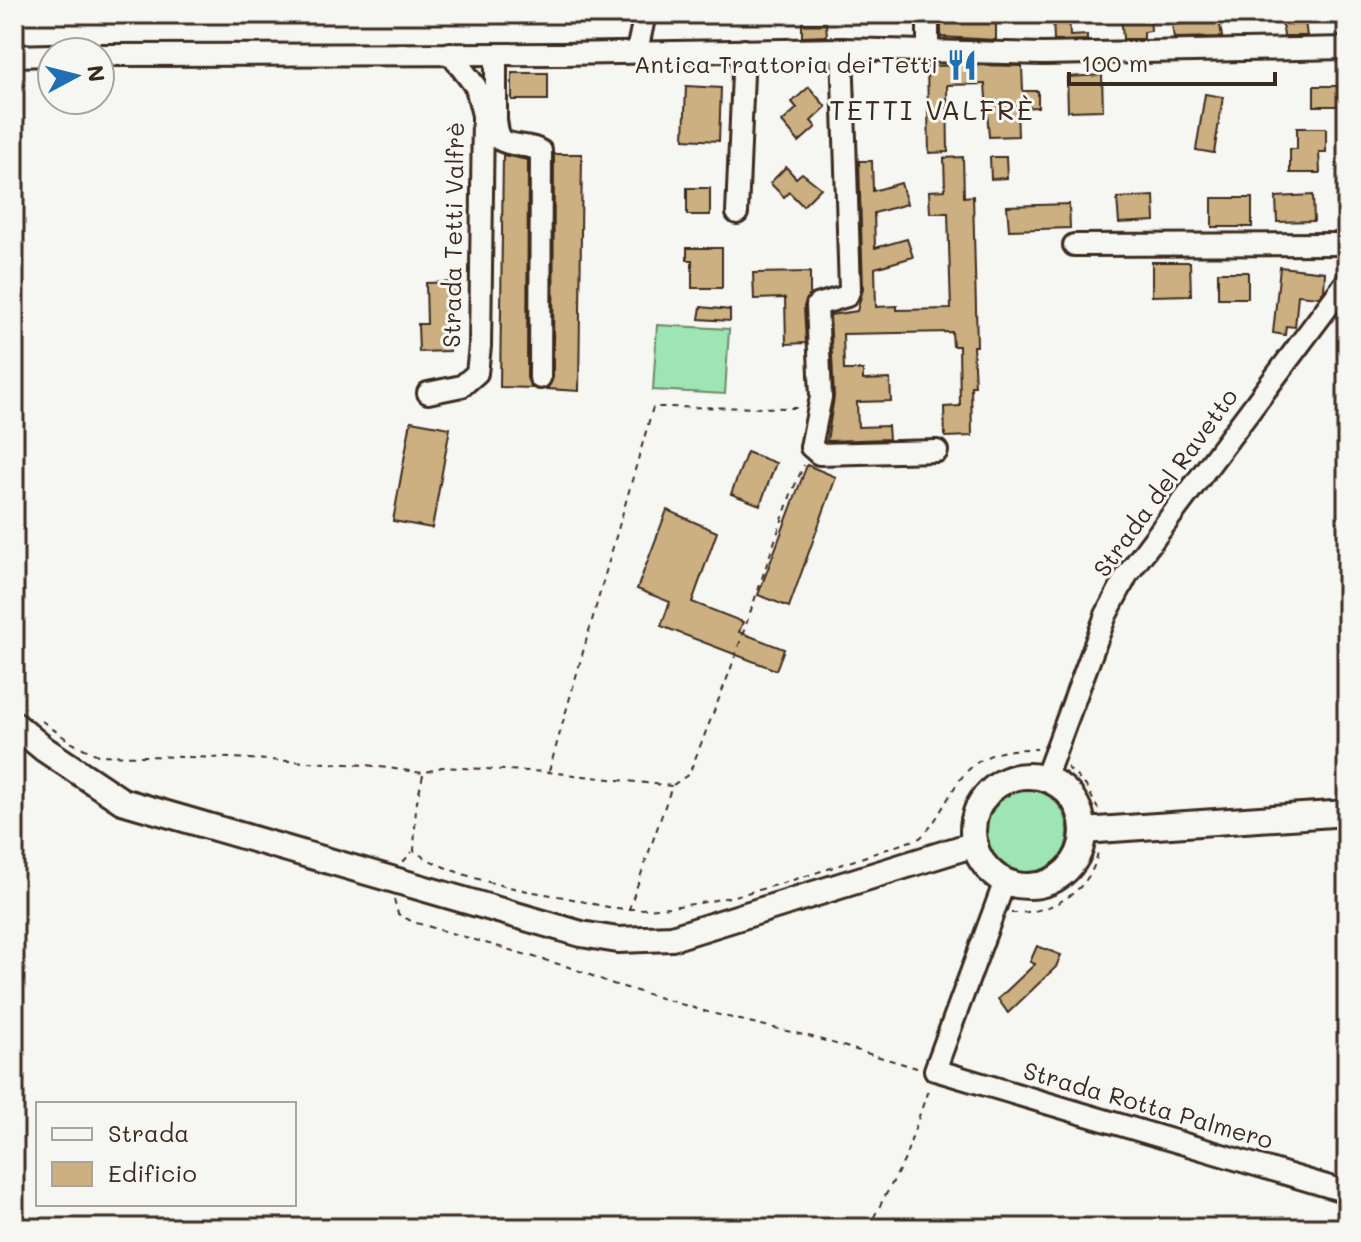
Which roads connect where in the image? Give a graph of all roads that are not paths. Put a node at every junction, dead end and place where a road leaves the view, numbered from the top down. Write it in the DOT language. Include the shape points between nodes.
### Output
graph roads {
  1 [pos="645,14"];
  2 [pos="928,14"];
  3 [pos="1347,48"];
  4 [pos="842,49"];
  5 [pos="744,50"];
  6 [pos="928,50"];
  7 [pos="637,51"];
  8 [pos="450,53"];
  9 [pos="496,54"];
  10 [pos="36,55"];
  11 [pos="116,55"];
  12 [pos="14,56"];
  13 [pos="737,213"];
  14 [pos="1347,244"];
  15 [pos="1074,245"];
  16 [pos="1347,281"];
  17 [pos="540,378"];
  18 [pos="428,393"];
  19 [pos="937,451"];
  20 [pos="25,720"];
  21 [pos="1045,779"];
  22 [pos="1347,813"];
  23 [pos="1092,830"];
  24 [pos="975,844"];
  25 [pos="1005,881"];
  26 [pos="1347,1192"];
  1 -- 7 [label="street"];
  2 -- 6 [label="street"];
  3 -- 6 [label="street" via="1043,54"];
  4 -- 5 [label="street"];
  4 -- 6 [label="street"];
  4 -- 19 [label="street" via="850,289 847,296 817,305 821,397 811,447 819,454"];
  5 -- 7 [label="street"];
  5 -- 13 [label="street"];
  7 -- 9 [label="street"];
  8 -- 9 [label="street"];
  8 -- 11 [label="street"];
  8 -- 18 [label="street, Strada Tetti Valfrè" via="476,87 483,115 480,346 477,373 462,386"];
  9 -- 17 [label="street, Strada Tetti Valfrè" via="499,139 541,151"];
  10 -- 12 [label="street"];
  14 -- 15 [label="street"];
  16 -- 21 [label="street, Strada del Ravetto" via="1127,575 1106,615 1061,760"];
  20 -- 24 [label="main road" via="44,749 122,801 581,934 618,940 672,938"];
  21 -- 23 [label="main road" via="1071,797"];
  21 -- 24 [label="main road" via="1015,778 993,789 978,808"];
  22 -- 23 [label="main road"];
  23 -- 25 [label="main road" via="1072,865 1053,881 1029,886"];
  24 -- 25 [label="main road" via="986,866"];
  25 -- 26 [label="street, Strada Rotta Palmero" via="934,1072"];
}
